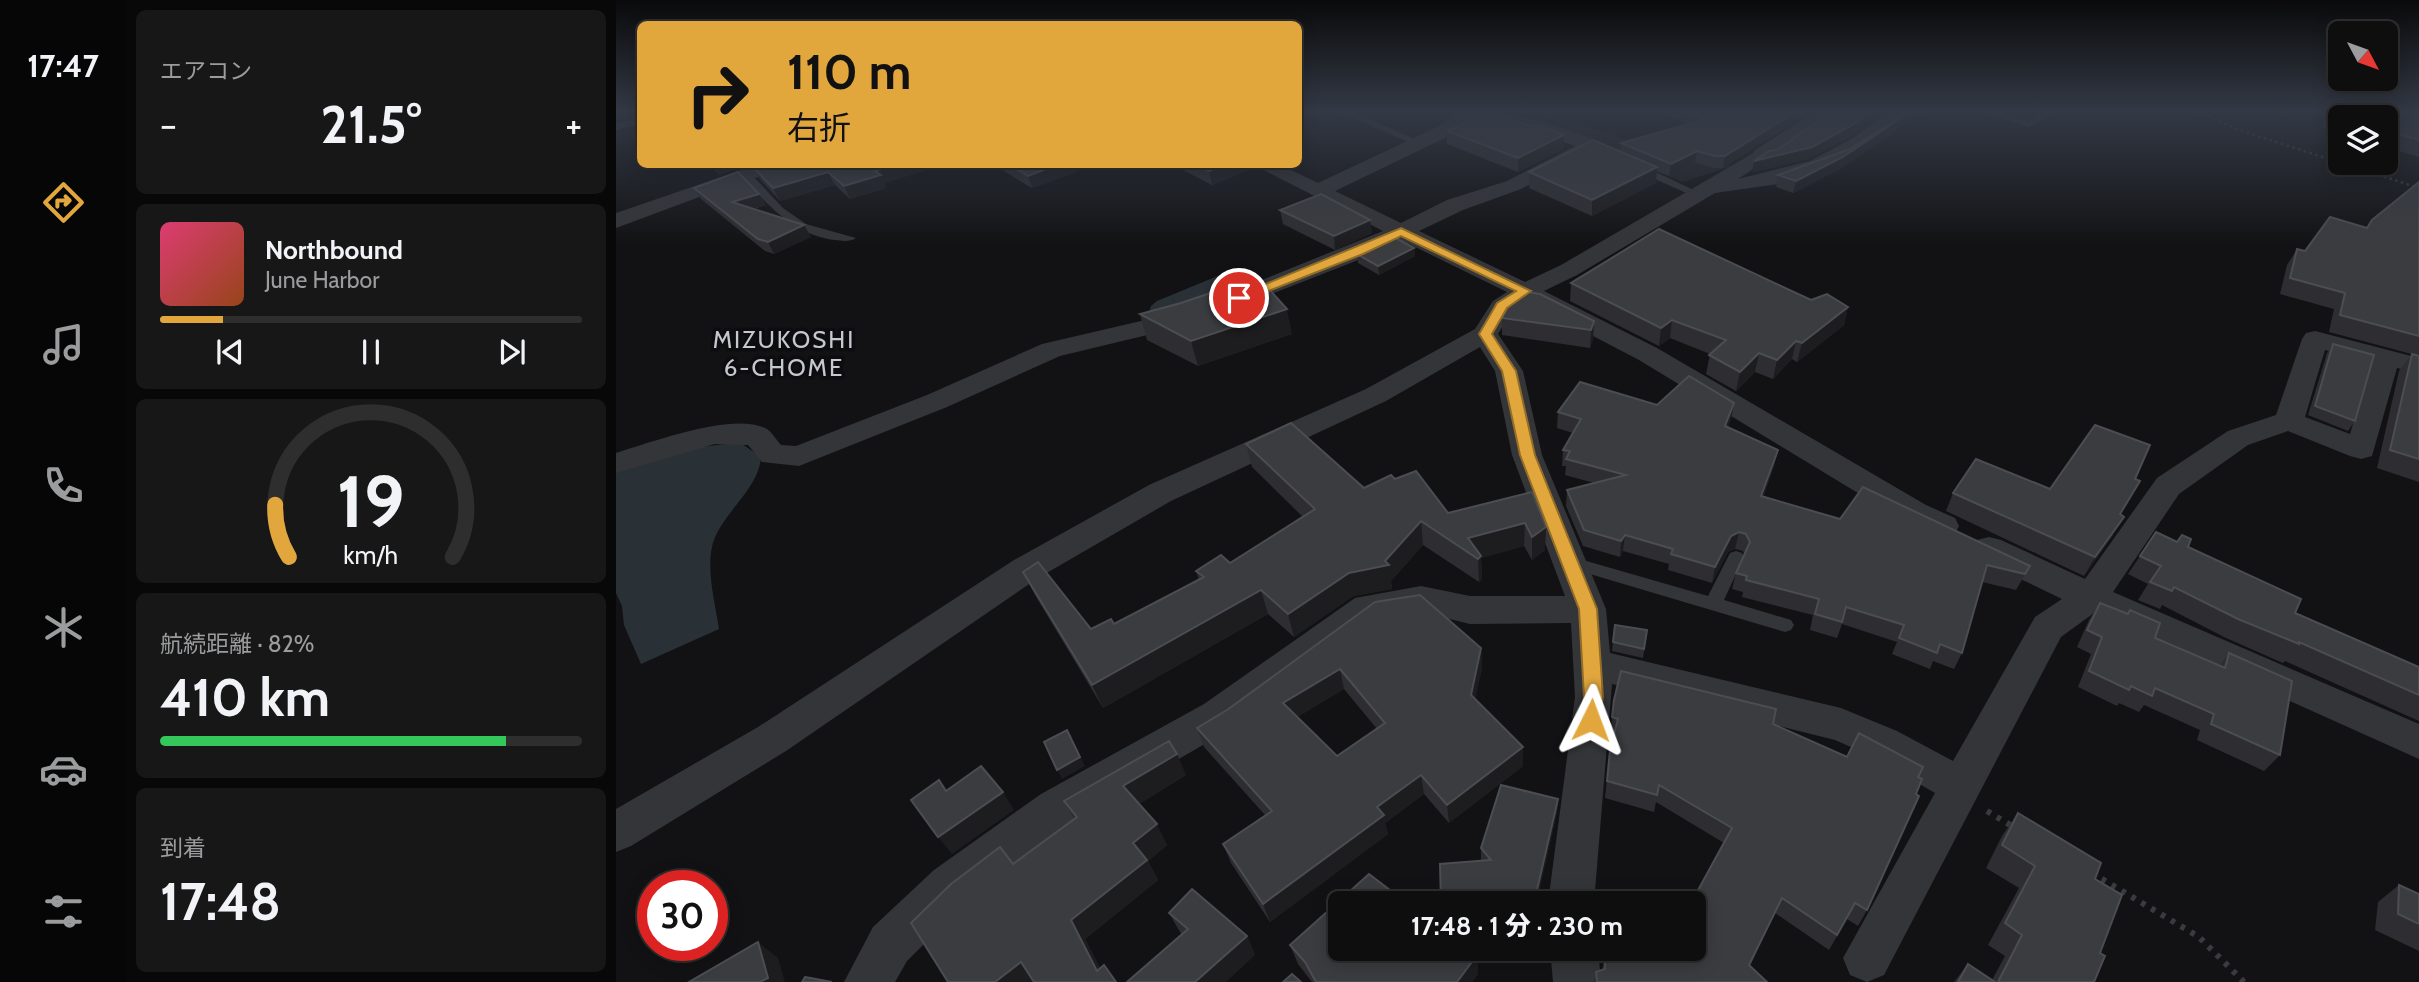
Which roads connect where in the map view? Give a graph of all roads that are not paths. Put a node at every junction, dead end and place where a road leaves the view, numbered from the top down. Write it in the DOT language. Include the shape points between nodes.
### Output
graph roads {
  1 [pos="1392,156"];
  2 [pos="1571,156"];
  3 [pos="1763,156"];
  4 [pos="1838,156"];
  5 [pos="1623,162"];
  6 [pos="711,168"];
  7 [pos="769,168"];
  8 [pos="1270,168"];
  9 [pos="738,177"];
  10 [pos="1319,191"];
  11 [pos="1701,192"];
  12 [pos="616,220"];
  13 [pos="1401,231"];
  14 [pos="850,238"];
  15 [pos="1525,291"];
  16 [pos="1485,334"];
  17 [pos="2386,358"];
  18 [pos="2419,366"];
  19 [pos="2290,421"];
  20 [pos="616,463"];
  21 [pos="1735,557"];
  22 [pos="1569,562"];
  23 [pos="2091,597"];
  24 [pos="1713,604"];
  25 [pos="1588,609"];
  26 [pos="1785,625"];
  27 [pos="1591,664"];
  28 [pos="2419,742"];
  29 [pos="1960,790"];
  30 [pos="616,832"];
  31 [pos="1572,891"];
  32 [pos="1867,958"];
  33 [pos="1575,961"];
  34 [pos="868,982"];
  35 [pos="1577,982"];
  1 -- 10 [label="street"];
  2 -- 13 [label="street" via="1514,185 1455,205"];
  3 -- 11 [label="street"];
  4 -- 11 [label="street" via="1787,178"];
  5 -- 11 [label="lane"];
  6 -- 9 [label="street"];
  7 -- 9 [label="street"];
  8 -- 10 [label="street"];
  9 -- 12 [label="street"];
  9 -- 14 [label="lane" via="800,226 826,237"];
  10 -- 13 [label="street"];
  11 -- 15 [label="street"];
  13 -- 15 [label="street"];
  13 -- 20 [label="street" via="1178,321 1051,349 799,456 773,455 757,436 714,434"];
  15 -- 16 [label="street" via="1502,306"];
  15 -- 23 [label="street" via="1648,354 1915,513"];
  16 -- 22 [label="street" via="1509,371 1527,455"];
  16 -- 30 [label="street" via="1376,395 1160,493 1026,569 772,739"];
  17 -- 18 [label="street"];
  17 -- 19 [label="street" via="2315,339"];
  17 -- 19 [label="street" via="2361,449"];
  19 -- 23 [label="street" via="2238,438 2168,486"];
  21 -- 24 [label="lane"];
  22 -- 24 [label="lane"];
  22 -- 25 [label="street"];
  23 -- 28 [label="street"];
  23 -- 29 [label="street" via="2048,627"];
  24 -- 26 [label="lane"];
  25 -- 27 [label="street"];
  25 -- 34 [label="street" via="1470,610 1421,599 1368,608 1218,716 1056,808 950,886 890,944"];
  27 -- 29 [label="street" via="1840,725 1883,743"];
  27 -- 31 [label="street" via="1594,697"];
  29 -- 32 [label="street"];
  33 -- 35 [label="street"];
}
